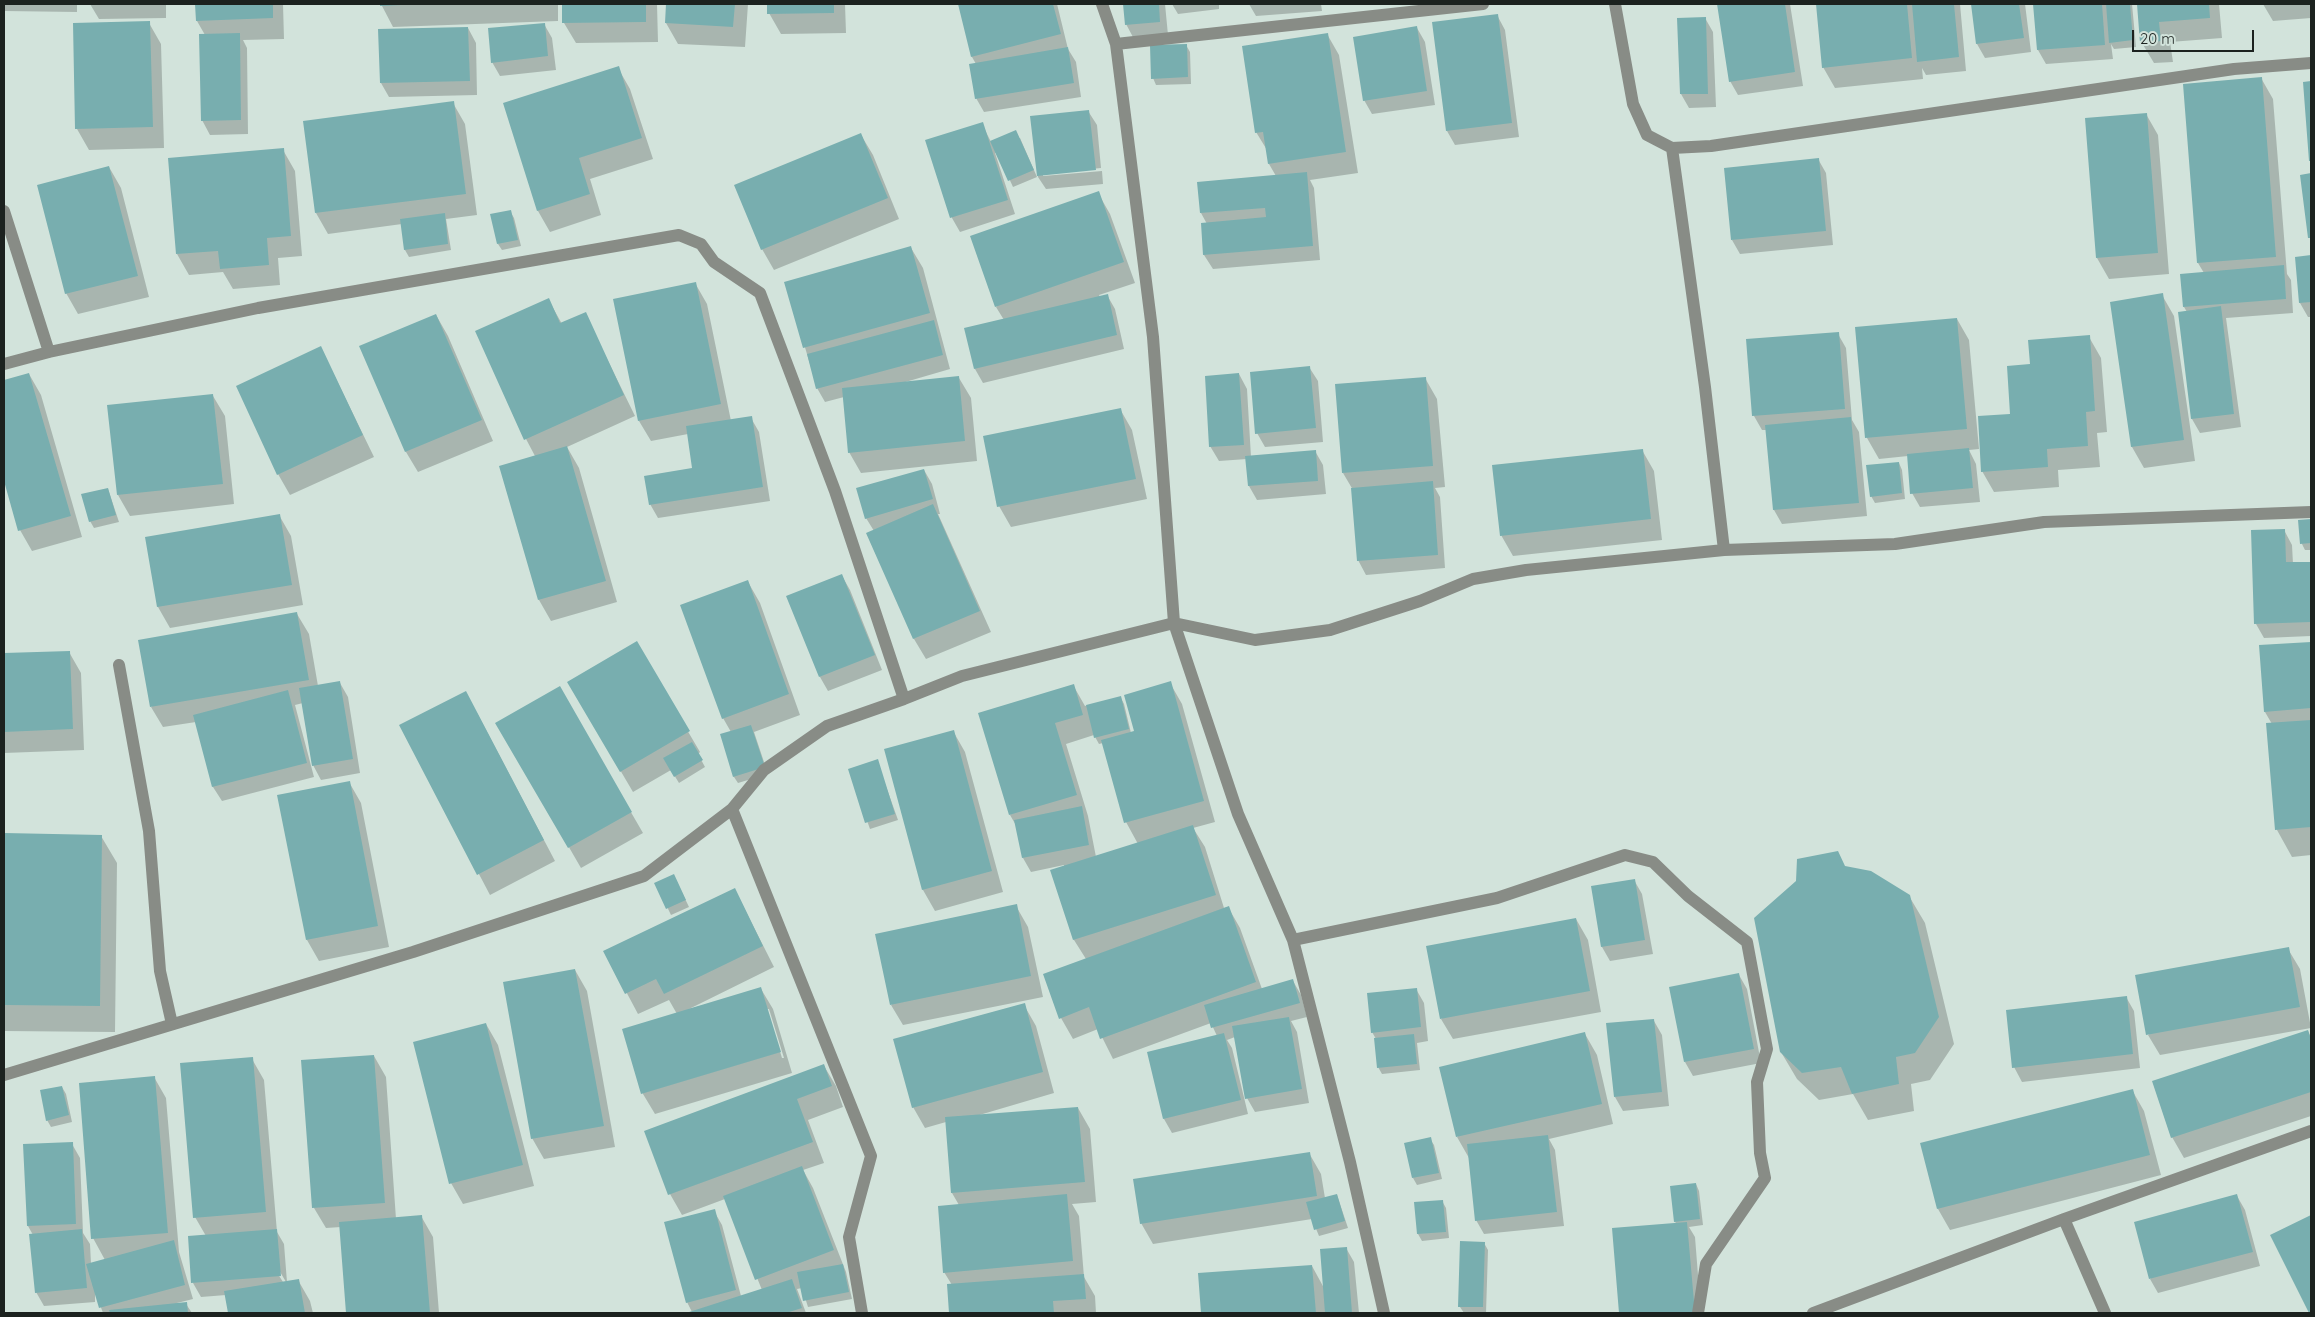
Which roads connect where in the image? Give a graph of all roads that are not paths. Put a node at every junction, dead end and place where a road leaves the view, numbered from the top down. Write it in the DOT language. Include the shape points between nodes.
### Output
graph roads {
  1 [pos="1102,4"];
  2 [pos="1483,4"];
  3 [pos="1614,4"];
  4 [pos="1116,44"];
  5 [pos="2311,63"];
  6 [pos="1672,148"];
  7 [pos="4,211"];
  8 [pos="49,352"];
  9 [pos="4,364"];
  10 [pos="2311,512"];
  11 [pos="1724,550"];
  12 [pos="1174,623"];
  13 [pos="119,665"];
  14 [pos="904,700"];
  15 [pos="732,809"];
  16 [pos="1293,940"];
  17 [pos="172,1024"];
  18 [pos="4,1075"];
  19 [pos="2311,1131"];
  20 [pos="2064,1219"];
  21 [pos="862,1313"];
  22 [pos="1384,1313"];
  23 [pos="1698,1313"];
  24 [pos="1813,1313"];
  25 [pos="2105,1313"];
  1 -- 4 [label="street"];
  2 -- 4 [label="street"];
  3 -- 6 [label="street" via="1633,104 1647,135"];
  4 -- 12 [label="street" via="1153,337"];
  5 -- 6 [label="street" via="2234,69 1711,146"];
  6 -- 11 [label="street"];
  7 -- 8 [label="street"];
  8 -- 9 [label="street"];
  8 -- 14 [label="street" via="258,308 678,234 701,244 714,262 760,293 835,491"];
  10 -- 11 [label="street" via="2044,522 1895,544"];
  11 -- 12 [label="street" via="1526,570 1473,579 1420,601 1330,630 1255,640"];
  12 -- 14 [label="street" via="962,676"];
  12 -- 16 [label="street" via="1238,814"];
  13 -- 17 [label="street" via="149,831 160,971"];
  14 -- 15 [label="street" via="827,726 764,770"];
  15 -- 17 [label="street" via="644,876 413,952"];
  15 -- 21 [label="street" via="871,1156 849,1237"];
  16 -- 22 [label="street" via="1350,1162"];
  16 -- 23 [label="street" via="1497,898 1625,855 1653,862 1688,896 1747,942 1766,1050 1757,1082 1760,1153 1765,1178 1706,1264"];
  17 -- 18 [label="street"];
  19 -- 20 [label="street"];
  20 -- 24 [label="street"];
  20 -- 25 [label="street"];
}
